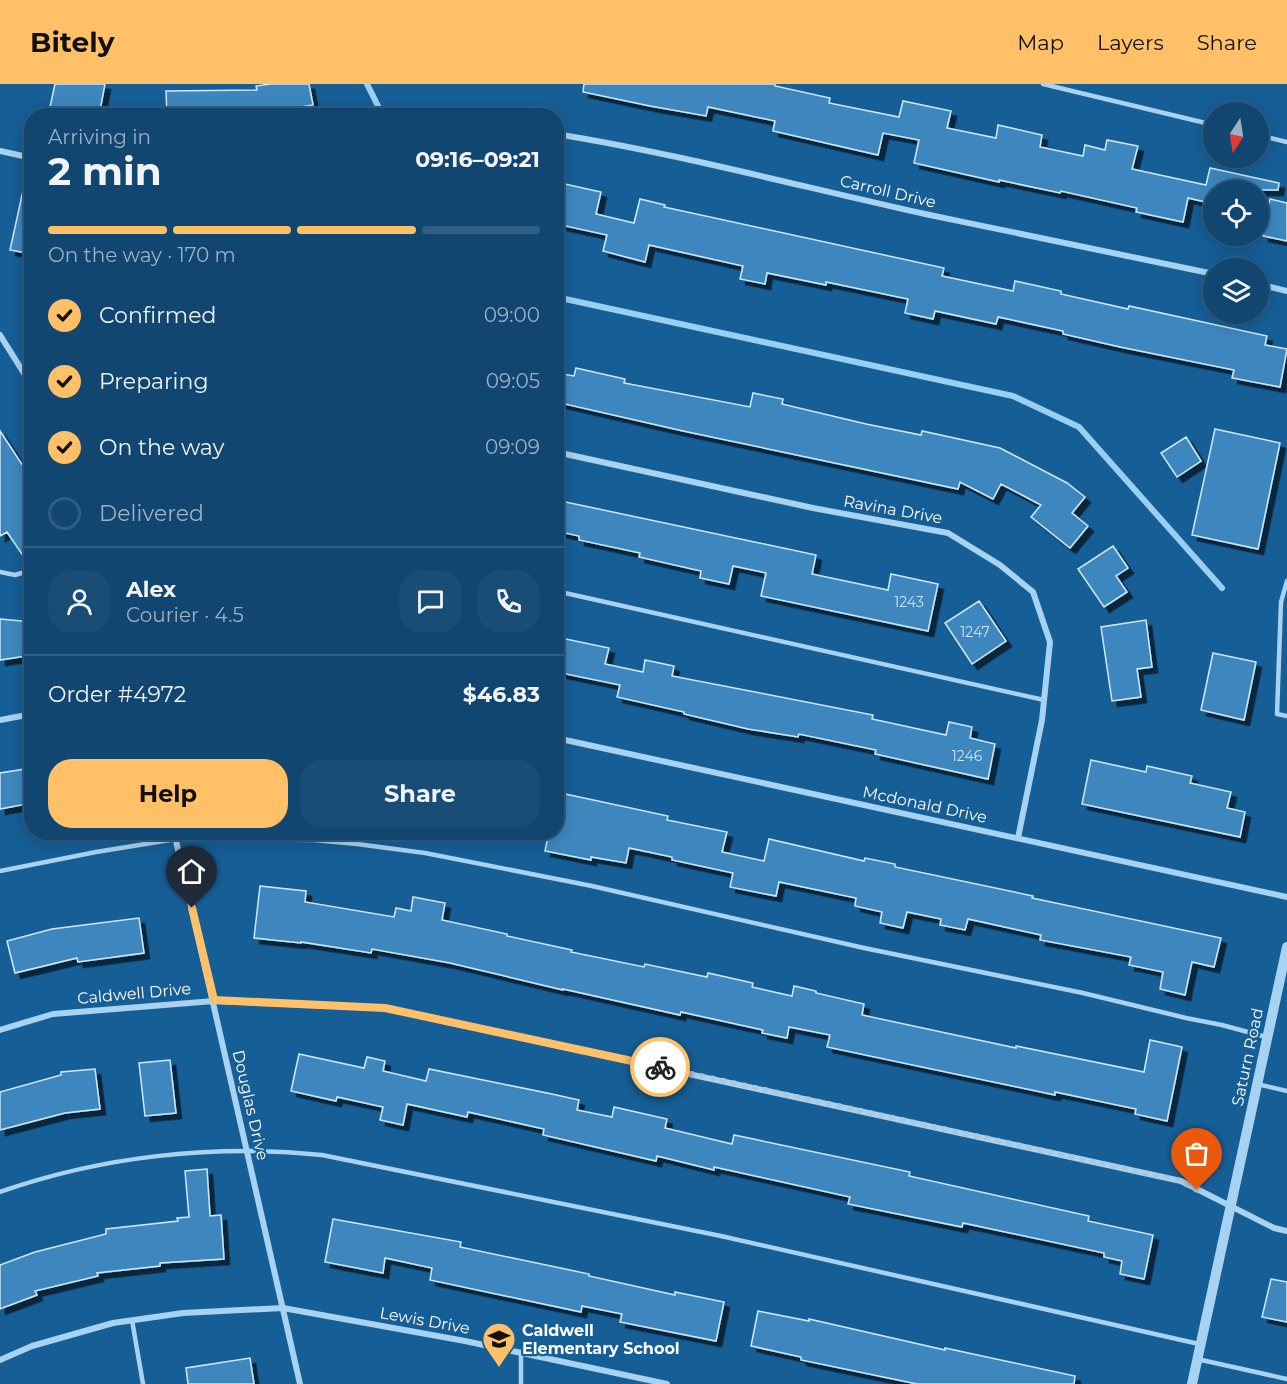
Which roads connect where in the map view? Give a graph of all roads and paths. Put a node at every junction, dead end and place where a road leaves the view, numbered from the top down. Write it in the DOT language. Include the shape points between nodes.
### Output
graph roads {
  1 [pos="1043,84"];
  2 [pos="1203,122"];
  3 [pos="564,136"];
  4 [pos="1269,138"];
  5 [pos="1287,142"];
  6 [pos="0,151"];
  7 [pos="24,156"];
  8 [pos="1203,272"];
  9 [pos="1269,287"];
  10 [pos="1287,291"];
  11 [pos="0,335"];
  12 [pos="24,373"];
  13 [pos="564,454"];
  14 [pos="0,572"];
  15 [pos="24,572"];
  16 [pos="1287,581"];
  17 [pos="564,593"];
  18 [pos="1044,700"];
  19 [pos="24,716"];
  20 [pos="1287,716"];
  21 [pos="0,720"];
  22 [pos="564,740"];
  23 [pos="1018,838"];
  24 [pos="155,840"];
  25 [pos="176,840"];
  26 [pos="314,840"];
  27 [pos="0,871"];
  28 [pos="1287,897"];
  29 [pos="1287,947"];
  30 [pos="214,1000"];
  31 [pos="0,1030"];
  32 [pos="1267,1037"];
  33 [pos="1257,1084"];
  34 [pos="1287,1090"];
  35 [pos="248,1150"];
  36 [pos="0,1192"];
  37 [pos="1230,1206"];
  38 [pos="1287,1231"];
  39 [pos="283,1308"];
  40 [pos="132,1320"];
  41 [pos="1201,1345"];
  42 [pos="521,1353"];
  43 [pos="1197,1359"];
  44 [pos="0,1360"];
  45 [pos="1287,1379"];
  46 [pos="144,1384"];
  47 [pos="300,1384"];
  48 [pos="521,1384"];
  49 [pos="667,1384"];
  50 [pos="1192,1384"];
  1 -- 2 [label="lane"];
  3 -- 8 [label="street, Carroll Drive"];
  4 -- 5 [label="lane"];
  6 -- 7 [label="street"];
  9 -- 10 [label="street"];
  11 -- 12 [label="street"];
  13 -- 18 [label="street, Ravina Drive" via="948,533 1000,565 1033,592 1050,642"];
  14 -- 15 [label="lane"];
  16 -- 20 [label="lane" via="1281,602 1277,714"];
  17 -- 18 [label="lane"];
  18 -- 23 [label="street, Ravina Drive"];
  19 -- 21 [label="street"];
  22 -- 23 [label="street, Mcdonald Drive"];
  23 -- 28 [label="street, Mcdonald Drive"];
  24 -- 27 [label="lane"];
  25 -- 30 [label="street, Douglas Drive"];
  26 -- 32 [label="lane" via="425,853 592,886"];
  29 -- 32 [label="street, Saturn Road"];
  30 -- 31 [label="street, Caldwell Drive" via="53,1014"];
  30 -- 35 [label="street, Douglas Drive"];
  30 -- 37 [label="street, Caldwell Drive" via="385,1008 1181,1181"];
  32 -- 33 [label="street, Saturn Road"];
  33 -- 34 [label="lane"];
  33 -- 37 [label="street, Saturn Road"];
  35 -- 36 [label="lane" via="99,1164"];
  35 -- 39 [label="street, Douglas Drive"];
  35 -- 41 [label="lane" via="322,1155 423,1174"];
  37 -- 38 [label="street, Caldwell Drive"];
  37 -- 41 [label="street, Saturn Road"];
  39 -- 40 [label="street, Lewis Drive" via="183,1312"];
  39 -- 42 [label="street, Lewis Drive"];
  39 -- 47 [label="street, Douglas Drive"];
  40 -- 44 [label="street, Lewis Drive" via="72,1333"];
  40 -- 46 [label="lane"];
  41 -- 43 [label="street, Saturn Road"];
  42 -- 48 [label="lane"];
  42 -- 49 [label="street, Lewis Drive"];
  43 -- 45 [label="lane"];
  43 -- 50 [label="street, Saturn Road"];
}
